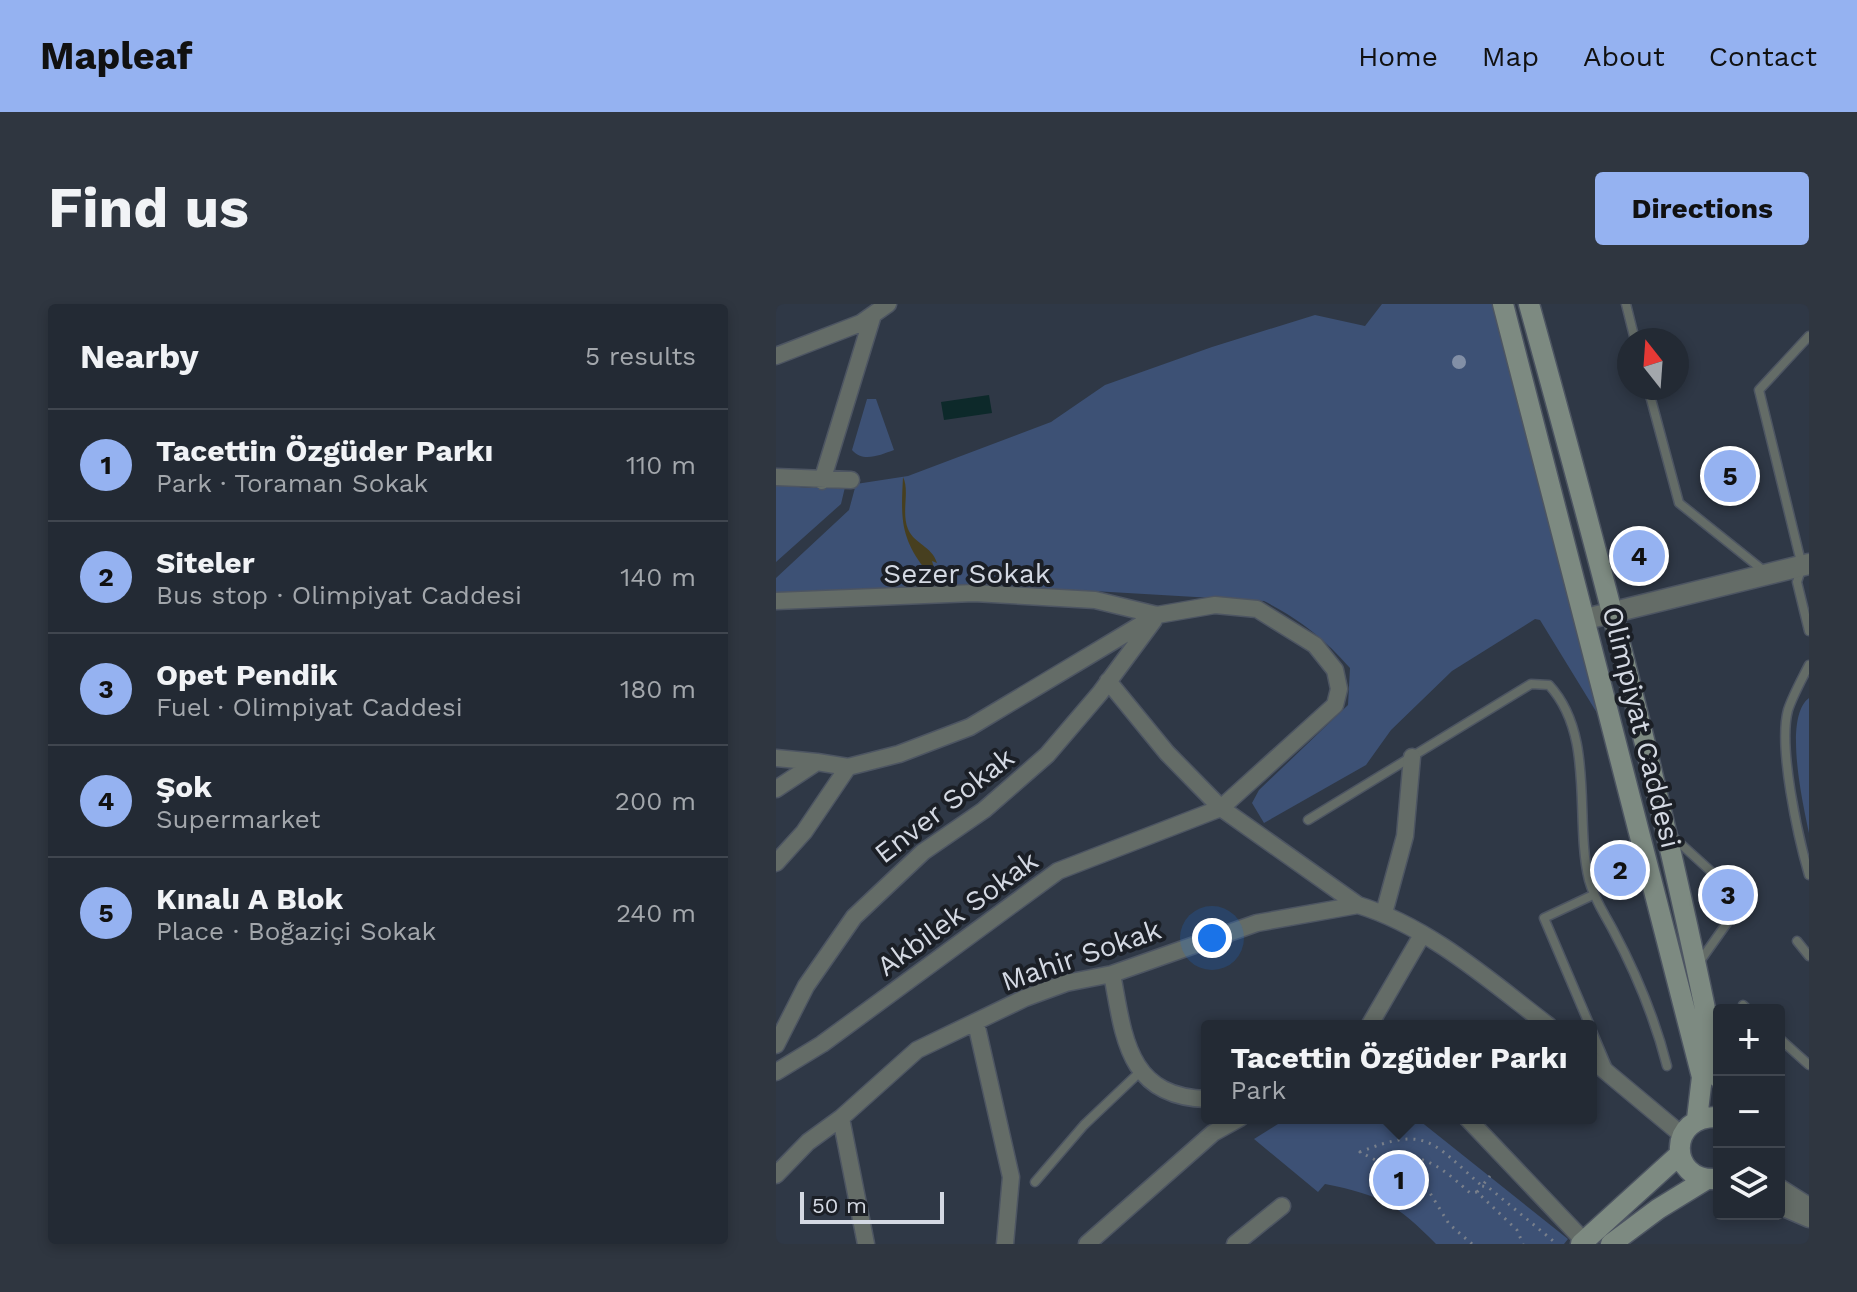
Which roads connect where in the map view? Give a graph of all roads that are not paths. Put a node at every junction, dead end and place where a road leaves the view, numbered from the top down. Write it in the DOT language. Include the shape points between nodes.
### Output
graph roads {
  1 [pos="888,304"];
  2 [pos="1503,304"];
  3 [pos="1529,304"];
  4 [pos="1626,304"];
  5 [pos="872,318"];
  6 [pos="1632,328"];
  7 [pos="1809,336"];
  8 [pos="776,356"];
  9 [pos="1651,400"];
  10 [pos="776,477"];
  11 [pos="851,480"];
  12 [pos="822,481"];
  13 [pos="1805,565"];
  14 [pos="1768,574"];
  15 [pos="776,601"];
  16 [pos="1614,613"];
  17 [pos="1157,615"];
  18 [pos="1586,619"];
  19 [pos="1809,631"];
  20 [pos="1809,665"];
  21 [pos="1108,681"];
  22 [pos="1412,757"];
  23 [pos="776,758"];
  24 [pos="817,762"];
  25 [pos="848,767"];
  26 [pos="776,789"];
  27 [pos="1221,808"];
  28 [pos="1308,820"];
  29 [pos="1665,829"];
  30 [pos="776,863"];
  31 [pos="1809,875"];
  32 [pos="1593,895"];
  33 [pos="1358,905"];
  34 [pos="1384,913"];
  35 [pos="1422,935"];
  36 [pos="1797,941"];
  37 [pos="1809,956"];
  38 [pos="1697,965"];
  39 [pos="1112,974"];
  40 [pos="1372,1020"];
  41 [pos="1541,1020"];
  42 [pos="1587,1020"];
  43 [pos="976,1023"];
  44 [pos="1785,1043"];
  45 [pos="776,1045"];
  46 [pos="1597,1045"];
  47 [pos="1597,1064"];
  48 [pos="1809,1065"];
  49 [pos="1667,1066"];
  50 [pos="1142,1070"];
  51 [pos="776,1072"];
  52 [pos="1609,1073"];
  53 [pos="1719,1076"];
  54 [pos="1201,1098"];
  55 [pos="841,1118"];
  56 [pos="1713,1118"];
  57 [pos="1697,1119"];
  58 [pos="1229,1124"];
  59 [pos="1473,1124"];
  60 [pos="1681,1144"];
  61 [pos="776,1175"];
  62 [pos="1713,1178"];
  63 [pos="1713,1181"];
  64 [pos="1035,1182"];
  65 [pos="1785,1191"];
  66 [pos="1282,1206"];
  67 [pos="1809,1206"];
  68 [pos="1785,1209"];
  69 [pos="1809,1219"];
  70 [pos="1583,1242"];
  71 [pos="866,1244"];
  72 [pos="1005,1244"];
  73 [pos="1087,1244"];
  74 [pos="1235,1244"];
  75 [pos="1611,1244"];
  1 -- 5 [label="street"];
  2 -- 18 [label="main road, Olimpiyat Caddesi"];
  3 -- 16 [label="main road, Olimpiyat Caddesi"];
  4 -- 6 [label="lane"];
  5 -- 8 [label="street"];
  5 -- 12 [label="street"];
  7 -- 13 [label="lane" via="1759,390"];
  9 -- 14 [label="lane" via="1679,503"];
  10 -- 12 [label="street"];
  11 -- 12 [label="street"];
  13 -- 14 [label="street"];
  13 -- 19 [label="lane" via="1797,582"];
  14 -- 16 [label="street"];
  15 -- 17 [label="street, Sezer Sokak" via="974,593 1095,600"];
  16 -- 18 [label="street"];
  16 -- 29 [label="main road, Olimpiyat Caddesi"];
  17 -- 21 [label="street, Enver Sokak"];
  17 -- 25 [label="street" via="970,727"];
  17 -- 27 [label="street, Akbilek Sokak" via="1215,605 1257,609 1315,645 1335,670 1335,705"];
  18 -- 57 [label="main road, Olimpiyat Caddesi" via="1702,1077"];
  20 -- 31 [label="lane" via="1788,711 1787,739"];
  21 -- 27 [label="street"];
  21 -- 45 [label="street, Enver Sokak" via="1039,763 913,861 854,917 806,986"];
  22 -- 28 [label="lane"];
  22 -- 32 [label="lane" via="1531,684 1549,685 1564,708 1578,759 1582,835"];
  22 -- 34 [label="street" via="1405,836"];
  23 -- 24 [label="street"];
  24 -- 25 [label="street"];
  24 -- 26 [label="street"];
  25 -- 30 [label="street"];
  27 -- 33 [label="street, Mahir Sokak"];
  27 -- 51 [label="street, Akbilek Sokak" via="1058,871"];
  29 -- 38 [label="main road, Olimpiyat Caddesi"];
  29 -- 38 [label="lane" via="1715,875 1727,923"];
  32 -- 42 [label="lane" via="1544,918"];
  32 -- 49 [label="lane" via="1643,995"];
  33 -- 34 [label="street, Mahir Sokak"];
  33 -- 39 [label="street, Mahir Sokak" via="1257,923"];
  34 -- 35 [label="street, Mahir Sokak"];
  35 -- 40 [label="street"];
  35 -- 41 [label="street, Mahir Sokak"];
  36 -- 37 [label="lane"];
  38 -- 53 [label="main road, Olimpiyat Caddesi"];
  39 -- 43 [label="street, Mahir Sokak" via="1066,983"];
  39 -- 50 [label="street" via="1127,1051"];
  43 -- 55 [label="street, Mahir Sokak" via="917,1050"];
  43 -- 72 [label="street" via="1011,1177"];
  44 -- 48 [label="lane"];
  46 -- 52 [label="lane"];
  47 -- 52 [label="street"];
  50 -- 54 [label="street" via="1156,1087"];
  50 -- 64 [label="lane"];
  52 -- 60 [label="street"];
  55 -- 61 [label="street, Mahir Sokak"];
  55 -- 71 [label="street"];
  56 -- 57 [label="main road"];
  57 -- 60 [label="main road"];
  58 -- 73 [label="street"];
  59 -- 70 [label="street"];
  60 -- 62 [label="main road" via="1689,1171"];
  60 -- 70 [label="main road"];
  63 -- 75 [label="main road" via="1658,1209"];
  65 -- 67 [label="street"];
  66 -- 74 [label="street"];
  68 -- 69 [label="street"];
}
